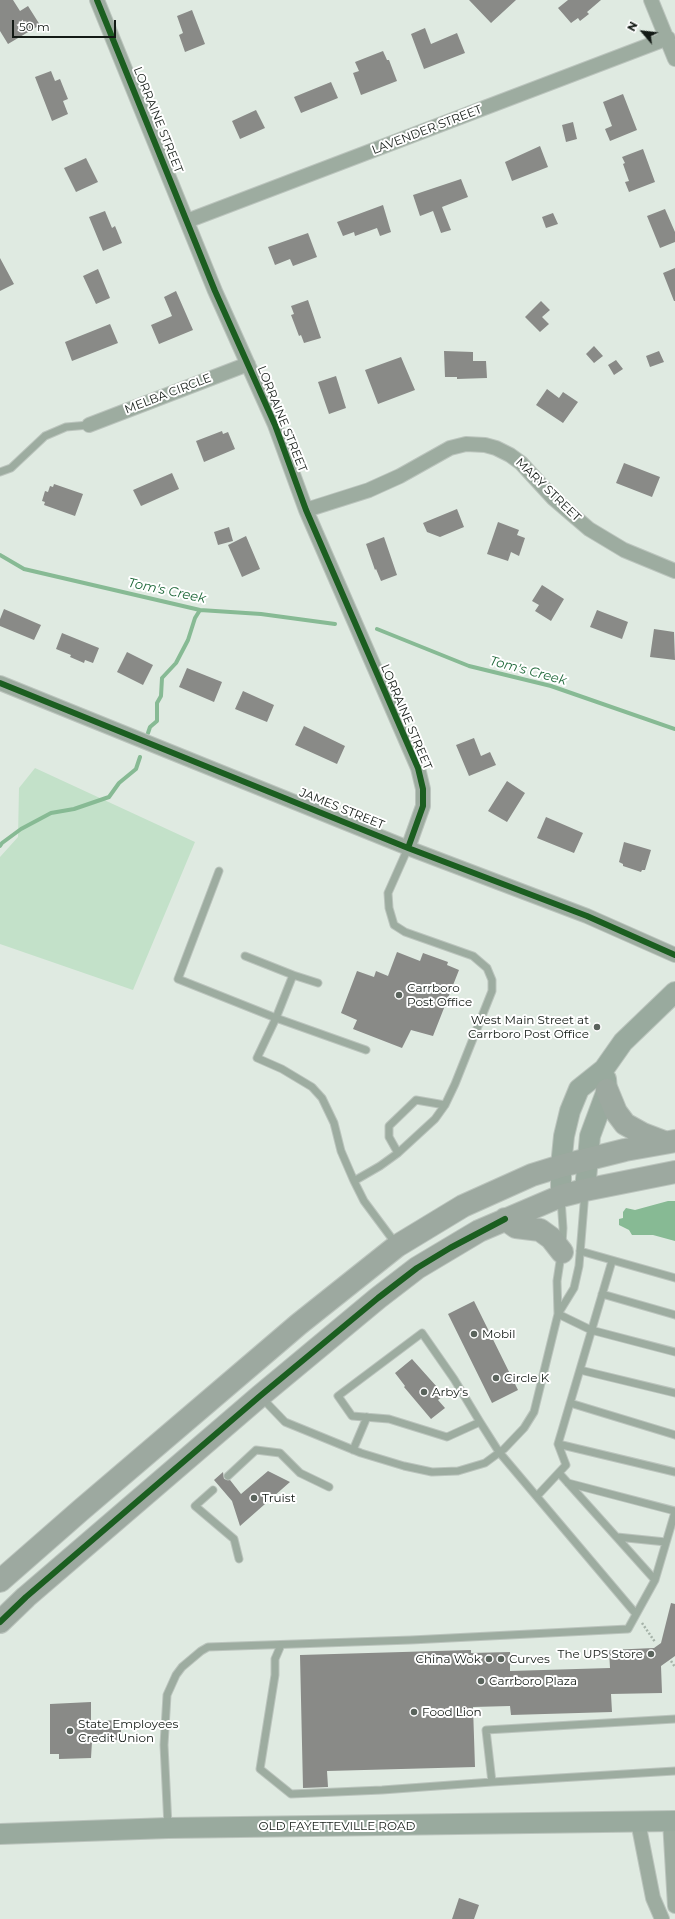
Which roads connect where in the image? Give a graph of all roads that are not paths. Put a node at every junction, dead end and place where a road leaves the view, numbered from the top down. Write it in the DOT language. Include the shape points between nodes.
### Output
graph roads {
  1 [pos="97,0"];
  2 [pos="651,0"];
  3 [pos="668,38"];
  4 [pos="675,59"];
  5 [pos="186,221"];
  6 [pos="248,364"];
  7 [pos="89,425"];
  8 [pos="0,472"];
  9 [pos="306,510"];
  10 [pos="675,571"];
  11 [pos="0,683"];
  12 [pos="408,848"];
  13 [pos="219,871"];
  14 [pos="675,955"];
  15 [pos="244,956"];
  16 [pos="293,975"];
  17 [pos="318,983"];
  18 [pos="675,992"];
  19 [pos="276,1018"];
  20 [pos="366,1050"];
  21 [pos="606,1080"];
  22 [pos="445,1105"];
  23 [pos="670,1142"];
  24 [pos="398,1153"];
  25 [pos="587,1159"];
  26 [pos="561,1166"];
  27 [pos="675,1172"];
  28 [pos="354,1181"];
  29 [pos="585,1190"];
  30 [pos="561,1196"];
  31 [pos="505,1219"];
  32 [pos="397,1246"];
  33 [pos="571,1251"];
  34 [pos="612,1261"];
  35 [pos="675,1278"];
  36 [pos="602,1294"];
  37 [pos="558,1314"];
  38 [pos="675,1315"];
  39 [pos="591,1330"];
  40 [pos="675,1352"];
  41 [pos="580,1370"];
  42 [pos="675,1393"];
  43 [pos="260,1396"];
  44 [pos="570,1403"];
  45 [pos="367,1417"];
  46 [pos="480,1422"];
  47 [pos="675,1435"];
  48 [pos="558,1444"];
  49 [pos="353,1450"];
  50 [pos="499,1452"];
  51 [pos="675,1472"];
  52 [pos="559,1473"];
  53 [pos="228,1476"];
  54 [pos="567,1483"];
  55 [pos="329,1487"];
  56 [pos="213,1490"];
  57 [pos="537,1496"];
  58 [pos="675,1512"];
  59 [pos="617,1538"];
  60 [pos="666,1542"];
  61 [pos="239,1559"];
  62 [pos="655,1580"];
  63 [pos="0,1581"];
  64 [pos="636,1614"];
  65 [pos="0,1622"];
  66 [pos="281,1645"];
  67 [pos="675,1719"];
  68 [pos="675,1771"];
  69 [pos="492,1782"];
  70 [pos="673,1821"];
  71 [pos="638,1822"];
  72 [pos="168,1828"];
  73 [pos="0,1834"];
  74 [pos="675,1906"];
  75 [pos="662,1919"];
  1 -- 5 [label="street, LORRAINE STREET"];
  2 -- 3 [label="street"];
  3 -- 4 [label="street"];
  3 -- 5 [label="street, LAVENDER STREET"];
  5 -- 6 [label="street, LORRAINE STREET" via="214,291"];
  6 -- 7 [label="street, MELBA CIRCLE"];
  6 -- 9 [label="street, LORRAINE STREET" via="275,425"];
  7 -- 8 [label="lane" via="66,427 45,436 11,468"];
  9 -- 10 [label="street, MARY STREET" via="369,490 450,448 466,444 485,445 500,450 521,463 554,500 589,529 624,550"];
  9 -- 12 [label="street, LORRAINE STREET" via="418,768 423,789 423,806"];
  11 -- 12 [label="street, JAMES STREET"];
  12 -- 14 [label="street, JAMES STREET" via="587,916"];
  12 -- 22 [label="lane" via="388,893 394,925 406,932 473,956 487,968 492,980 492,991"];
  13 -- 19 [label="lane" via="178,979"];
  15 -- 16 [label="lane"];
  16 -- 17 [label="lane"];
  16 -- 19 [label="lane"];
  18 -- 21 [label="street" via="623,1042"];
  19 -- 20 [label="lane"];
  19 -- 28 [label="lane" via="258,1058 312,1087 322,1098 334,1123 341,1151"];
  21 -- 23 [label="highway" via="616,1112 625,1124 643,1134"];
  21 -- 25 [label="street" via="590,1136"];
  21 -- 26 [label="street" via="579,1089 564,1136"];
  22 -- 24 [label="lane" via="421,1134"];
  22 -- 24 [label="lane" via="416,1100 389,1126 389,1137"];
  23 -- 25 [label="highway"];
  24 -- 28 [label="lane"];
  25 -- 26 [label="highway"];
  25 -- 29 [label="street"];
  26 -- 30 [label="street"];
  26 -- 32 [label="highway" via="463,1206"];
  27 -- 29 [label="highway"];
  28 -- 32 [label="lane" via="364,1201"];
  29 -- 30 [label="highway"];
  29 -- 33 [label="lane"];
  30 -- 31 [label="highway"];
  30 -- 33 [label="lane" via="563,1228"];
  31 -- 33 [label="highway" via="516,1227 540,1230"];
  31 -- 43 [label="highway" via="450,1248 398,1282"];
  32 -- 63 [label="highway" via="299,1324"];
  33 -- 34 [label="lane"];
  33 -- 37 [label="lane" via="557,1281"];
  33 -- 37 [label="lane" via="574,1288"];
  34 -- 35 [label="lane"];
  34 -- 36 [label="lane"];
  36 -- 38 [label="lane"];
  36 -- 39 [label="lane"];
  37 -- 39 [label="lane"];
  37 -- 50 [label="lane" via="534,1412 524,1428"];
  39 -- 40 [label="lane"];
  39 -- 41 [label="lane"];
  41 -- 42 [label="lane"];
  41 -- 44 [label="lane"];
  43 -- 49 [label="lane" via="285,1422"];
  43 -- 65 [label="highway"];
  44 -- 47 [label="lane"];
  44 -- 48 [label="lane"];
  45 -- 46 [label="lane" via="389,1419 447,1437"];
  45 -- 46 [label="lane" via="352,1416 338,1396 422,1333"];
  45 -- 49 [label="lane"];
  46 -- 50 [label="lane"];
  48 -- 51 [label="lane"];
  48 -- 52 [label="lane" via="566,1465"];
  49 -- 50 [label="lane" via="432,1472 458,1471 485,1463"];
  50 -- 57 [label="lane"];
  52 -- 54 [label="lane"];
  52 -- 57 [label="lane"];
  53 -- 55 [label="lane" via="256,1450 280,1452 300,1473"];
  54 -- 58 [label="lane"];
  54 -- 59 [label="lane"];
  56 -- 61 [label="lane" via="195,1506 234,1540"];
  57 -- 64 [label="lane"];
  58 -- 60 [label="lane"];
  59 -- 60 [label="lane"];
  59 -- 62 [label="lane"];
  60 -- 62 [label="lane"];
  62 -- 64 [label="lane"];
  64 -- 66 [label="lane" via="628,1629"];
  66 -- 69 [label="lane" via="274,1659 275,1675 260,1769 291,1794"];
  66 -- 72 [label="lane" via="208,1647 193,1657 176,1675 167,1695 165,1710"];
  67 -- 69 [label="lane" via="486,1730"];
  68 -- 69 [label="lane"];
  70 -- 71 [label="street, OLD FAYETTEVILLE ROAD"];
  70 -- 74 [label="street"];
  71 -- 72 [label="street, OLD FAYETTEVILLE ROAD"];
  71 -- 75 [label="street" via="653,1898"];
  72 -- 73 [label="street, OLD FAYETTEVILLE ROAD"];
}
